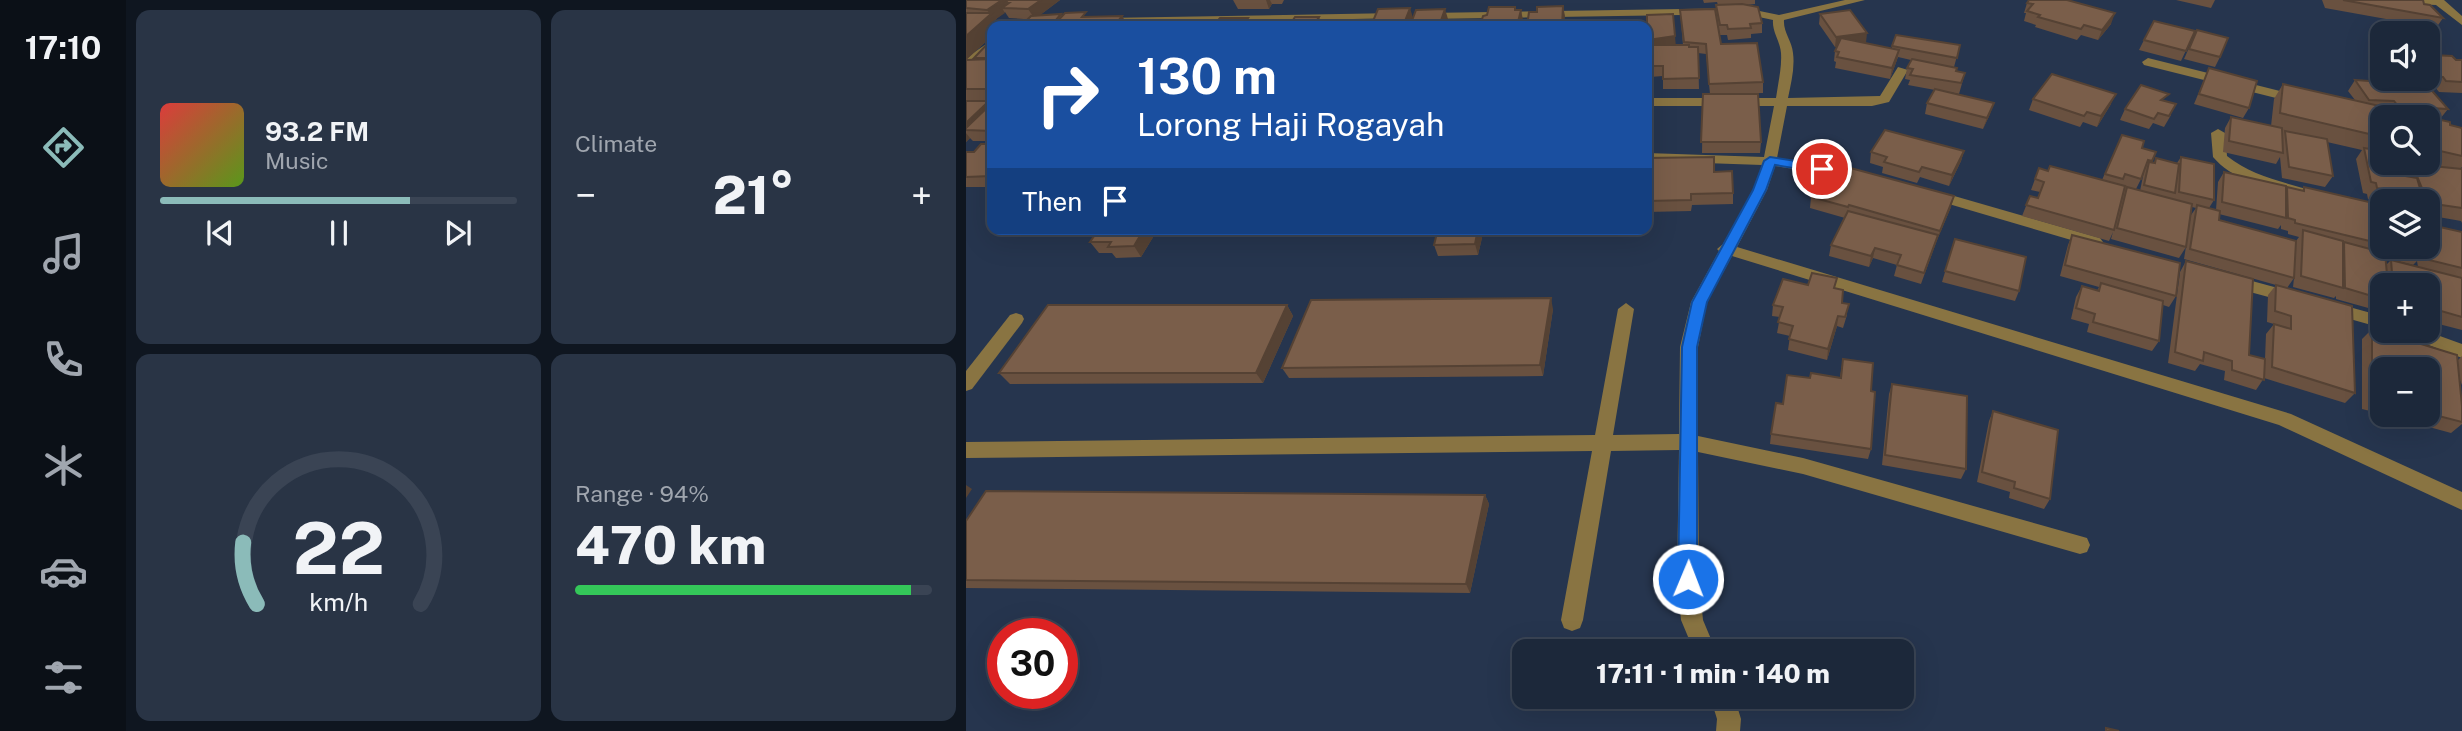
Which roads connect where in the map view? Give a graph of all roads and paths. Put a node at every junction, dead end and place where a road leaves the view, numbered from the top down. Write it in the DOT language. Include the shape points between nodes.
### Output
graph roads {
  1 [pos="1373,0"];
  2 [pos="1860,0"];
  3 [pos="2390,0"];
  4 [pos="2400,0"];
  5 [pos="2438,1"];
  6 [pos="1818,3"];
  7 [pos="1362,16"];
  8 [pos="1779,18"];
  9 [pos="1089,21"];
  10 [pos="2462,22"];
  11 [pos="966,25"];
  12 [pos="987,25"];
  13 [pos="987,48"];
  14 [pos="2148,62"];
  15 [pos="966,64"];
  16 [pos="1902,70"];
  17 [pos="1781,101"];
  18 [pos="1652,102"];
  19 [pos="2317,104"];
  20 [pos="2218,133"];
  21 [pos="1652,157"];
  22 [pos="1770,161"];
  23 [pos="1860,175"];
  24 [pos="1913,189"];
  25 [pos="2326,198"];
  26 [pos="2113,247"];
  27 [pos="1725,249"];
  28 [pos="2217,278"];
  29 [pos="1626,309"];
  30 [pos="1016,319"];
  31 [pos="2370,319"];
  32 [pos="2440,343"];
  33 [pos="2462,351"];
  34 [pos="966,384"];
  35 [pos="1603,442"];
  36 [pos="1690,442"];
  37 [pos="966,450"];
  38 [pos="2462,500"];
  39 [pos="2080,545"];
  40 [pos="1572,620"];
  41 [pos="1700,639"];
  42 [pos="1726,709"];
  43 [pos="1728,731"];
  1 -- 7 [label="street"];
  2 -- 6 [label="street"];
  3 -- 4 [label="street"];
  4 -- 5 [label="street"];
  5 -- 10 [label="street"];
  6 -- 8 [label="street"];
  7 -- 8 [label="street" via="1745,11"];
  7 -- 9 [label="street"];
  8 -- 17 [label="street" via="1787,50"];
  11 -- 12 [label="street"];
  13 -- 15 [label="street"];
  14 -- 19 [label="street"];
  16 -- 17 [label="street" via="1885,99"];
  17 -- 18 [label="street"];
  17 -- 22 [label="street"];
  20 -- 25 [label="street" via="2220,157 2232,168"];
  21 -- 22 [label="street"];
  22 -- 23 [label="street"];
  22 -- 27 [label="street" via="1760,190"];
  24 -- 26 [label="street"];
  27 -- 36 [label="street" via="1699,302 1689,347"];
  27 -- 38 [label="street" via="2284,419"];
  28 -- 31 [label="street" via="2251,293 2310,302"];
  29 -- 35 [label="street"];
  30 -- 34 [label="street"];
  32 -- 33 [label="street"];
  35 -- 36 [label="street"];
  35 -- 37 [label="street"];
  35 -- 40 [label="street"];
  36 -- 39 [label="street" via="1803,466"];
  36 -- 41 [label="street" via="1688,579 1692,620"];
  42 -- 43 [label="street"];
}
